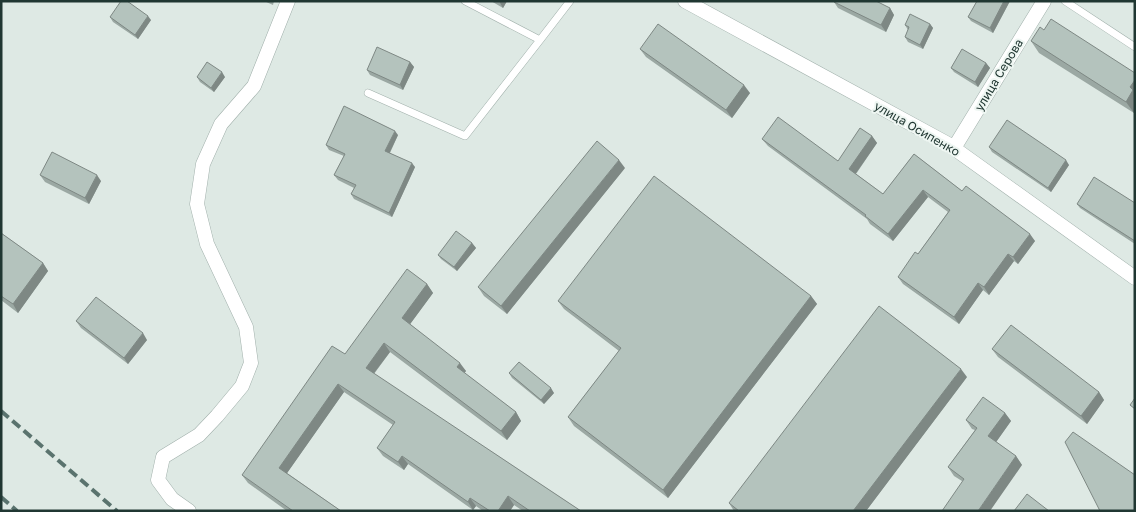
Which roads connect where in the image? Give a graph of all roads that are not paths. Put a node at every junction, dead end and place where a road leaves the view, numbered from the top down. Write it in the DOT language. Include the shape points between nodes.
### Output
graph roads {
  1 [pos="288,1"];
  2 [pos="465,1"];
  3 [pos="570,1"];
  4 [pos="686,1"];
  5 [pos="1044,1"];
  6 [pos="1065,1"];
  7 [pos="540,40"];
  8 [pos="1135,48"];
  9 [pos="368,93"];
  10 [pos="954,148"];
  11 [pos="1135,278"];
  12 [pos="189,511"];
  1 -- 12 [label="street" via="254,86 221,124 203,164 197,204 207,244 246,327 251,363 242,386 217,416 199,434 163,457 158,480 172,499"];
  2 -- 7 [label="lane"];
  3 -- 7 [label="lane"];
  4 -- 10 [label="street, улица Осипенко"];
  5 -- 10 [label="street, улица Серова"];
  6 -- 8 [label="lane"];
  7 -- 9 [label="lane" via="465,136"];
  10 -- 11 [label="street, улица Осипенко"];
}
